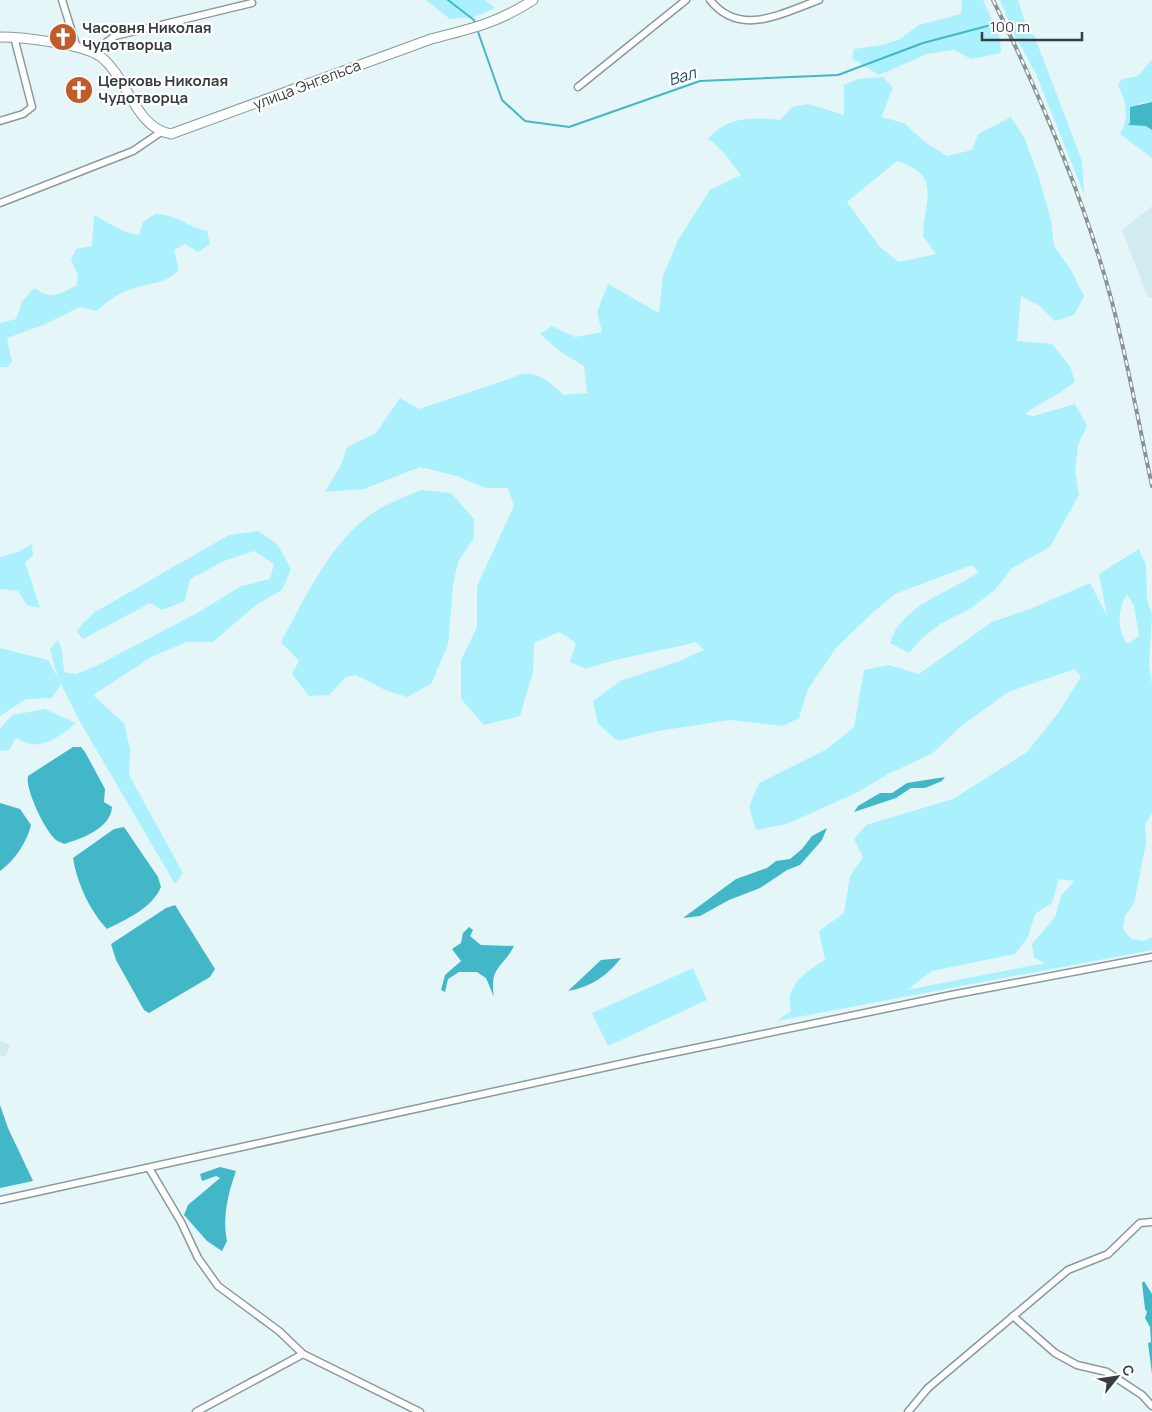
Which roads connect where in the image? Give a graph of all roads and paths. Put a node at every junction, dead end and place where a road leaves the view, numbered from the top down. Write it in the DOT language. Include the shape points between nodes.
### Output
graph roads {
  1 [pos="62,0"];
  2 [pos="532,0"];
  3 [pos="686,0"];
  4 [pos="710,0"];
  5 [pos="818,0"];
  6 [pos="252,3"];
  7 [pos="14,37"];
  8 [pos="0,38"];
  9 [pos="77,48"];
  10 [pos="92,52"];
  11 [pos="578,87"];
  12 [pos="0,121"];
  13 [pos="161,132"];
  14 [pos="0,203"];
  15 [pos="1152,957"];
  16 [pos="149,1168"];
  17 [pos="0,1200"];
  18 [pos="1152,1222"];
  19 [pos="1013,1316"];
  20 [pos="303,1354"];
  21 [pos="1152,1406"];
  22 [pos="196,1412"];
  23 [pos="420,1412"];
  24 [pos="908,1412"];
  1 -- 9 [label="street"];
  2 -- 13 [label="street, улица Энгельса" via="508,16 482,26 431,39 184,131"];
  3 -- 11 [label="street"];
  4 -- 5 [label="street" via="716,8 745,22 760,21"];
  6 -- 10 [label="street" via="115,36"];
  7 -- 8 [label="street"];
  7 -- 9 [label="street"];
  7 -- 12 [label="street" via="32,107 23,114"];
  9 -- 10 [label="street"];
  10 -- 13 [label="street" via="111,68 150,125"];
  13 -- 14 [label="street" via="133,151"];
  15 -- 16 [label="street" via="922,1001"];
  16 -- 17 [label="street"];
  16 -- 20 [label="street" via="198,1258 218,1286 279,1331"];
  18 -- 19 [label="street" via="1140,1223 1108,1254 1068,1270"];
  19 -- 21 [label="street" via="1055,1353 1077,1365 1107,1372 1142,1395"];
  19 -- 24 [label="street" via="928,1388"];
  20 -- 22 [label="street"];
  20 -- 23 [label="street"];
}
